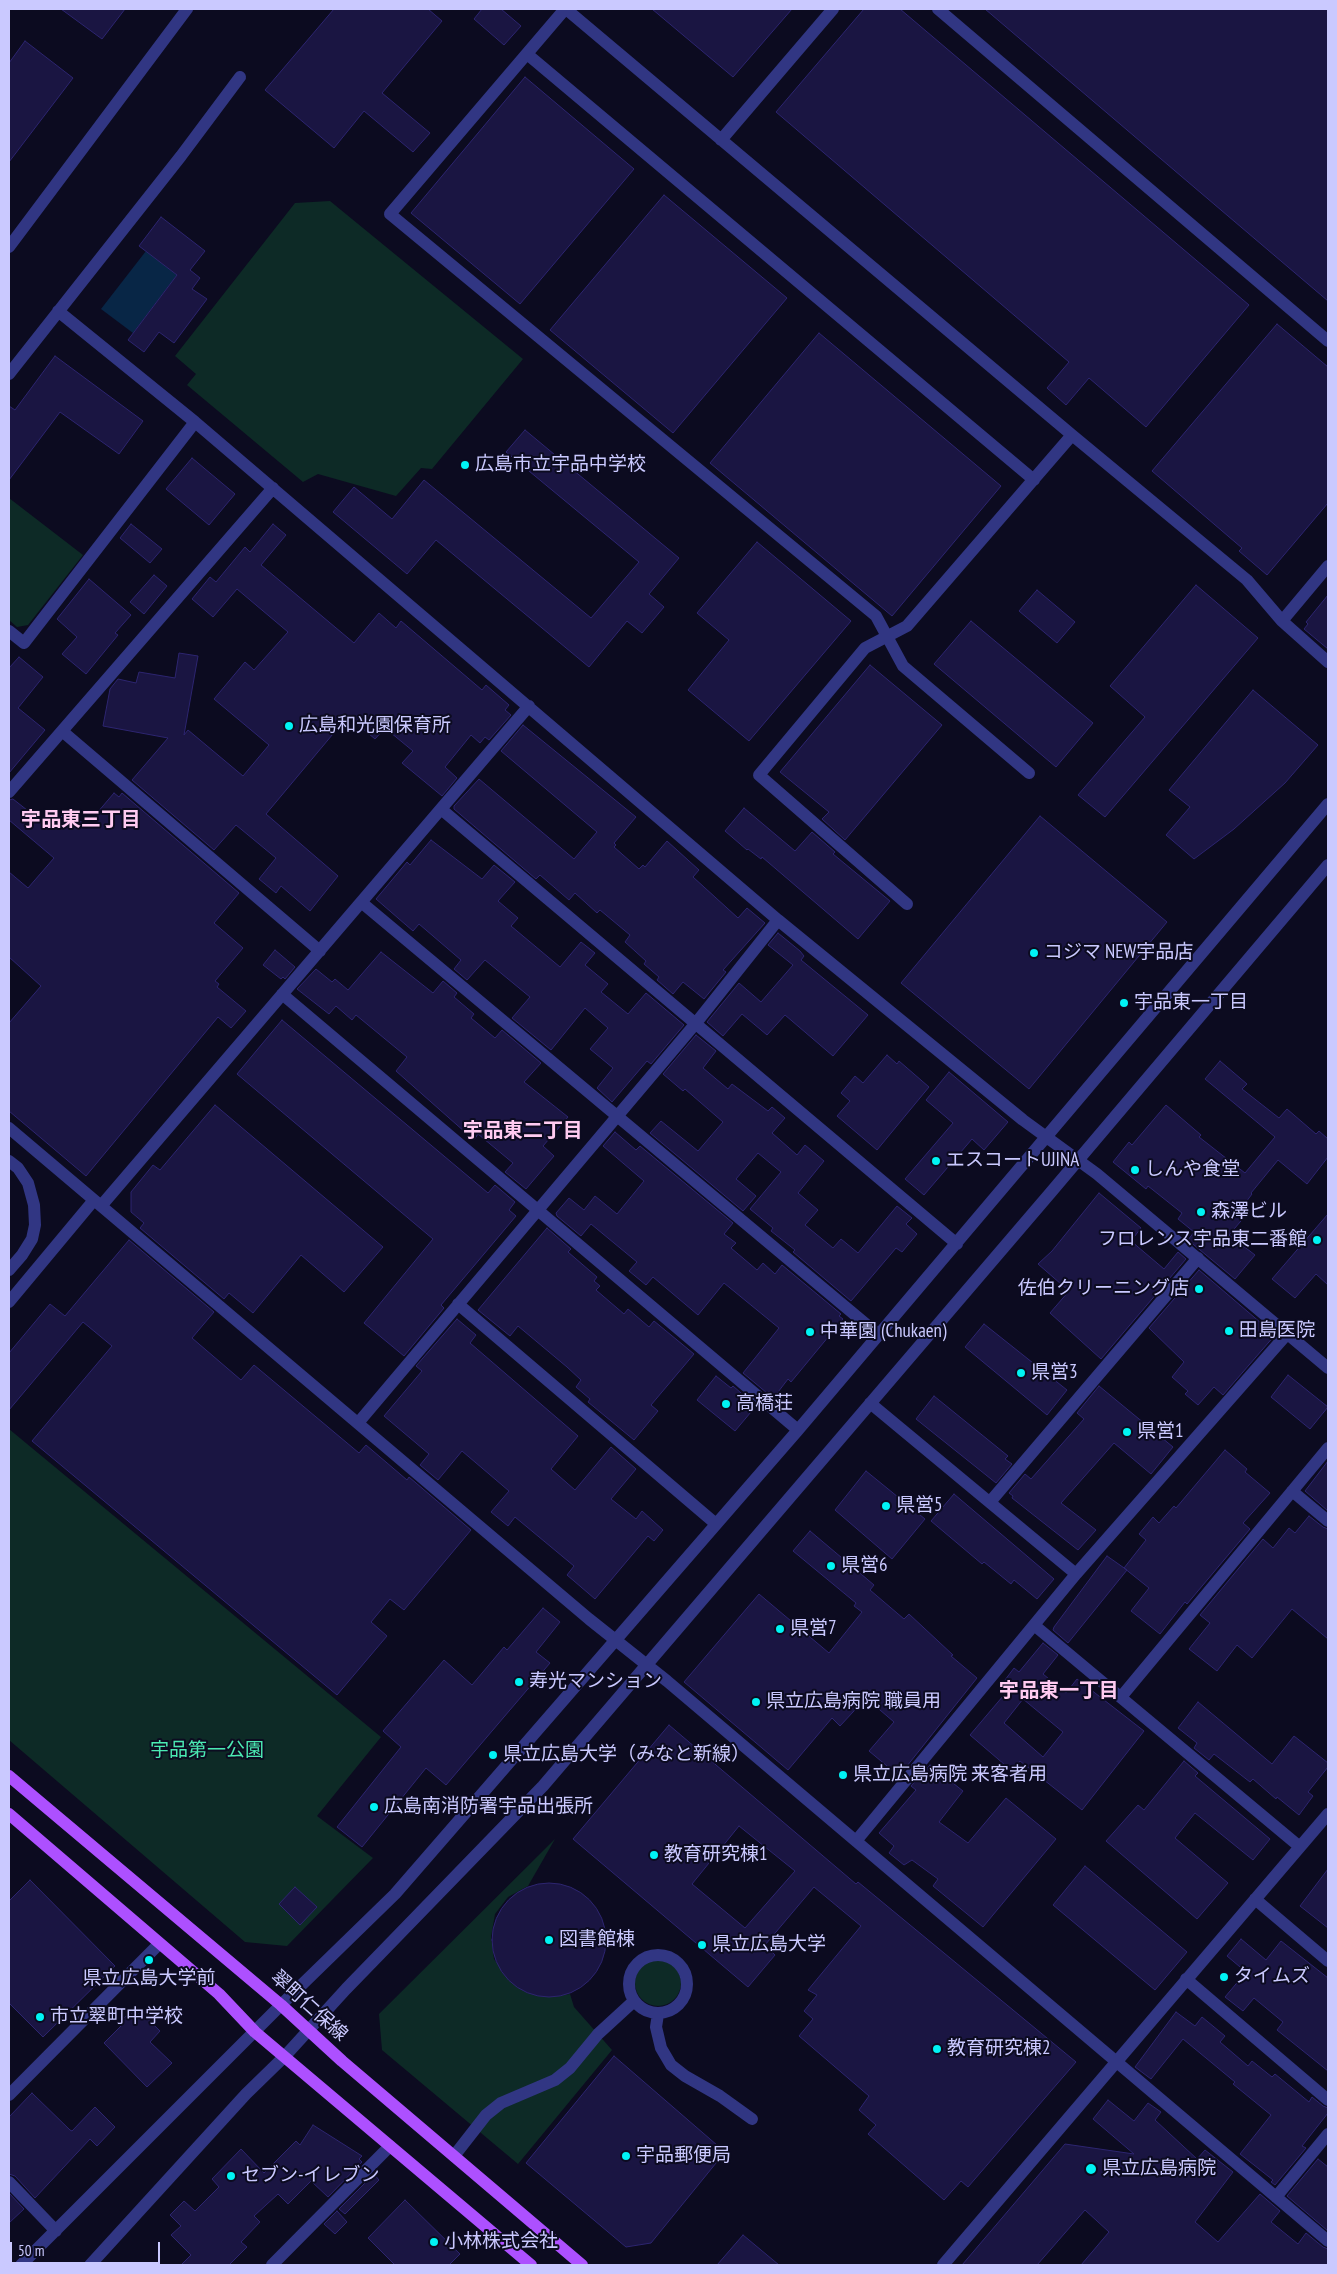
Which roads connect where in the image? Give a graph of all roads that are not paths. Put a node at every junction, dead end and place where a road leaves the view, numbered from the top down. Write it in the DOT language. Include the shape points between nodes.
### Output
graph roads {
  1 [pos="187,9"];
  2 [pos="565,9"];
  3 [pos="833,9"];
  4 [pos="938,9"];
  5 [pos="527,54"];
  6 [pos="240,77"];
  7 [pos="722,140"];
  8 [pos="9,247"];
  9 [pos="58,310"];
  10 [pos="1328,340"];
  11 [pos="9,374"];
  12 [pos="196,422"];
  13 [pos="1072,435"];
  14 [pos="1034,480"];
  15 [pos="272,488"];
  16 [pos="1328,566"];
  17 [pos="1282,621"];
  18 [pos="9,631"];
  19 [pos="887,636"];
  20 [pos="1328,662"];
  21 [pos="529,706"];
  22 [pos="62,730"];
  23 [pos="1029,773"];
  24 [pos="9,792"];
  25 [pos="1328,804"];
  26 [pos="441,809"];
  27 [pos="1328,865"];
  28 [pos="362,902"];
  29 [pos="907,904"];
  30 [pos="778,920"];
  31 [pos="320,951"];
  32 [pos="282,994"];
  33 [pos="696,1023"];
  34 [pos="617,1116"];
  35 [pos="9,1128"];
  36 [pos="1047,1137"];
  37 [pos="1078,1160"];
  38 [pos="9,1161"];
  39 [pos="97,1203"];
  40 [pos="538,1209"];
  41 [pos="957,1244"];
  42 [pos="1198,1258"];
  43 [pos="10,1266"];
  44 [pos="9,1302"];
  45 [pos="458,1304"];
  46 [pos="1287,1334"];
  47 [pos="878,1335"];
  48 [pos="1328,1368"];
  49 [pos="870,1403"];
  50 [pos="358,1423"];
  51 [pos="798,1430"];
  52 [pos="1328,1448"];
  53 [pos="1292,1491"];
  54 [pos="990,1502"];
  55 [pos="1328,1521"];
  56 [pos="716,1524"];
  57 [pos="1076,1574"];
  58 [pos="1034,1625"];
  59 [pos="616,1641"];
  60 [pos="648,1665"];
  61 [pos="1121,1697"];
  62 [pos="9,1776"];
  63 [pos="9,1814"];
  64 [pos="1328,1814"];
  65 [pos="856,1841"];
  66 [pos="1300,1847"];
  67 [pos="1255,1899"];
  68 [pos="160,1944"];
  69 [pos="1328,1961"];
  70 [pos="1186,1979"];
  71 [pos="634,2001"];
  72 [pos="281,2005"];
  73 [pos="658,2014"];
  74 [pos="308,2030"];
  75 [pos="255,2032"];
  76 [pos="285,2056"];
  77 [pos="1116,2061"];
  78 [pos="9,2095"];
  79 [pos="1328,2100"];
  80 [pos="752,2119"];
  81 [pos="1328,2134"];
  82 [pos="390,2146"];
  83 [pos="454,2156"];
  84 [pos="9,2182"];
  85 [pos="1276,2197"];
  86 [pos="56,2231"];
  87 [pos="1328,2241"];
  88 [pos="523,2263"];
  89 [pos="21,2265"];
  90 [pos="90,2265"];
  91 [pos="272,2265"];
  92 [pos="582,2265"];
  93 [pos="943,2265"];
  1 -- 8 [label="street"];
  2 -- 5 [label="street"];
  2 -- 7 [label="street"];
  3 -- 7 [label="street"];
  4 -- 10 [label="street"];
  5 -- 14 [label="street"];
  5 -- 19 [label="street" via="390,214 876,616"];
  6 -- 9 [label="street"];
  7 -- 13 [label="street"];
  9 -- 11 [label="street"];
  9 -- 12 [label="street"];
  12 -- 15 [label="street"];
  12 -- 18 [label="street" via="24,644"];
  13 -- 14 [label="street"];
  13 -- 17 [label="street" via="1247,580"];
  14 -- 19 [label="street" via="907,626"];
  15 -- 21 [label="street"];
  15 -- 22 [label="street"];
  16 -- 17 [label="street"];
  17 -- 20 [label="street"];
  19 -- 23 [label="street" via="903,666"];
  19 -- 29 [label="street" via="865,648 759,775"];
  21 -- 26 [label="street"];
  21 -- 30 [label="street"];
  22 -- 24 [label="street"];
  22 -- 31 [label="street"];
  25 -- 36 [label="street"];
  26 -- 28 [label="street"];
  26 -- 33 [label="street"];
  27 -- 37 [label="street"];
  28 -- 31 [label="street"];
  28 -- 34 [label="street"];
  30 -- 33 [label="street"];
  30 -- 36 [label="street"];
  31 -- 32 [label="street"];
  32 -- 39 [label="street"];
  32 -- 40 [label="street"];
  33 -- 34 [label="street"];
  33 -- 41 [label="street"];
  34 -- 40 [label="street"];
  34 -- 47 [label="street"];
  35 -- 39 [label="street"];
  36 -- 37 [label="street"];
  36 -- 41 [label="street"];
  37 -- 42 [label="street"];
  37 -- 49 [label="street"];
  38 -- 43 [label="street" via="28,1183 35,1225 32,1239"];
  39 -- 44 [label="street"];
  39 -- 50 [label="street"];
  40 -- 45 [label="street"];
  40 -- 51 [label="street"];
  41 -- 47 [label="street"];
  42 -- 46 [label="street"];
  42 -- 54 [label="street"];
  45 -- 50 [label="street"];
  45 -- 56 [label="street"];
  46 -- 48 [label="street"];
  46 -- 57 [label="street"];
  47 -- 51 [label="street"];
  49 -- 54 [label="street"];
  49 -- 60 [label="street"];
  50 -- 59 [label="street"];
  51 -- 56 [label="street"];
  52 -- 53 [label="street"];
  53 -- 55 [label="street"];
  53 -- 61 [label="street"];
  54 -- 57 [label="street"];
  56 -- 59 [label="street"];
  57 -- 58 [label="street"];
  58 -- 61 [label="street"];
  58 -- 65 [label="street"];
  59 -- 60 [label="street"];
  59 -- 72 [label="street" via="395,1894"];
  60 -- 65 [label="street"];
  60 -- 74 [label="street" via="543,1786"];
  61 -- 66 [label="street"];
  62 -- 72 [label="main road, 翠町仁保線"];
  63 -- 68 [label="main road"];
  64 -- 66 [label="street"];
  65 -- 77 [label="street"];
  66 -- 67 [label="street"];
  67 -- 69 [label="street"];
  67 -- 70 [label="street"];
  68 -- 75 [label="main road" via="219,1994"];
  68 -- 78 [label="street"];
  70 -- 77 [label="street"];
  70 -- 79 [label="street"];
  71 -- 73 [label="street" via="646,2011"];
  71 -- 73 [label="street" via="629,1983 638,1963 648,1956 671,1958 680,1964 688,1985 678,2006"];
  71 -- 83 [label="street" via="598,2034 563,2074 502,2103 486,2116"];
  72 -- 74 [label="main road, 翠町仁保線"];
  72 -- 75 [label="street"];
  73 -- 80 [label="street" via="656,2026 661,2048 671,2065"];
  74 -- 76 [label="street"];
  74 -- 83 [label="main road, 翠町仁保線"];
  75 -- 76 [label="main road"];
  75 -- 86 [label="street"];
  76 -- 82 [label="main road"];
  76 -- 90 [label="street" via="246,2094"];
  77 -- 85 [label="street"];
  77 -- 93 [label="street"];
  81 -- 85 [label="street"];
  82 -- 88 [label="main road"];
  82 -- 91 [label="street"];
  83 -- 92 [label="main road, 翠町仁保線"];
  84 -- 86 [label="street"];
  85 -- 87 [label="street"];
  86 -- 89 [label="street"];
}
